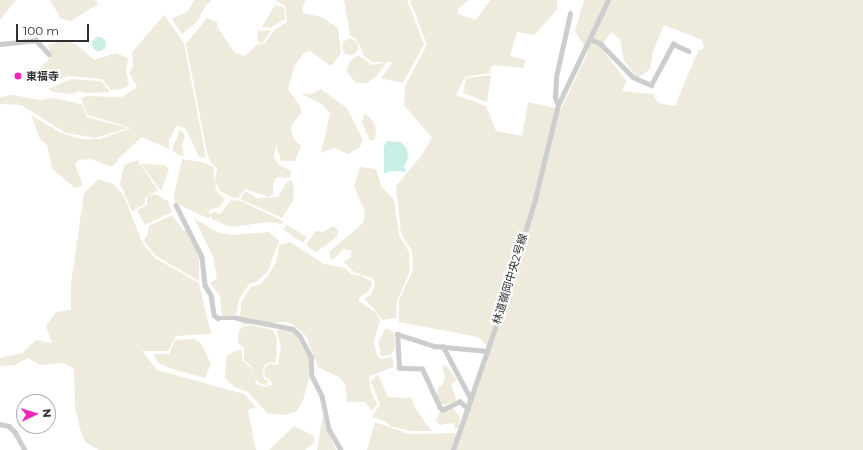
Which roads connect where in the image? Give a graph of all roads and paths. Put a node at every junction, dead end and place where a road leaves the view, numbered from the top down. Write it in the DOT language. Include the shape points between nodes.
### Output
graph roads {
  1 [pos="608,0"];
  2 [pos="570,14"];
  3 [pos="590,39"];
  4 [pos="0,44"];
  5 [pos="689,51"];
  6 [pos="49,54"];
  7 [pos="558,105"];
  8 [pos="176,205"];
  9 [pos="443,346"];
  10 [pos="488,351"];
  11 [pos="471,399"];
  12 [pos="468,409"];
  13 [pos="0,424"];
  14 [pos="25,450"];
  15 [pos="340,450"];
  16 [pos="453,450"];
  1 -- 3 [label="street"];
  2 -- 7 [label="street" via="556,77 555,98"];
  3 -- 5 [label="street" via="601,44 633,77 651,85 673,44"];
  3 -- 7 [label="street"];
  4 -- 6 [label="street" via="36,40"];
  7 -- 10 [label="street, 林道嶺岡中央2号線" via="535,199"];
  8 -- 15 [label="street" via="202,257 205,285 211,295 214,315 218,318 237,318 293,329 300,336 311,357 312,376 322,396 329,429"];
  9 -- 10 [label="street"];
  9 -- 11 [label="street"];
  9 -- 12 [label="street" via="397,334 399,368 422,369 443,410 460,402"];
  10 -- 11 [label="street, 林道嶺岡中央2号線"];
  11 -- 12 [label="street, 林道嶺岡中央2号線"];
  12 -- 16 [label="street, 林道嶺岡中央2号線"];
  13 -- 14 [label="street" via="9,426 15,432"];
}
